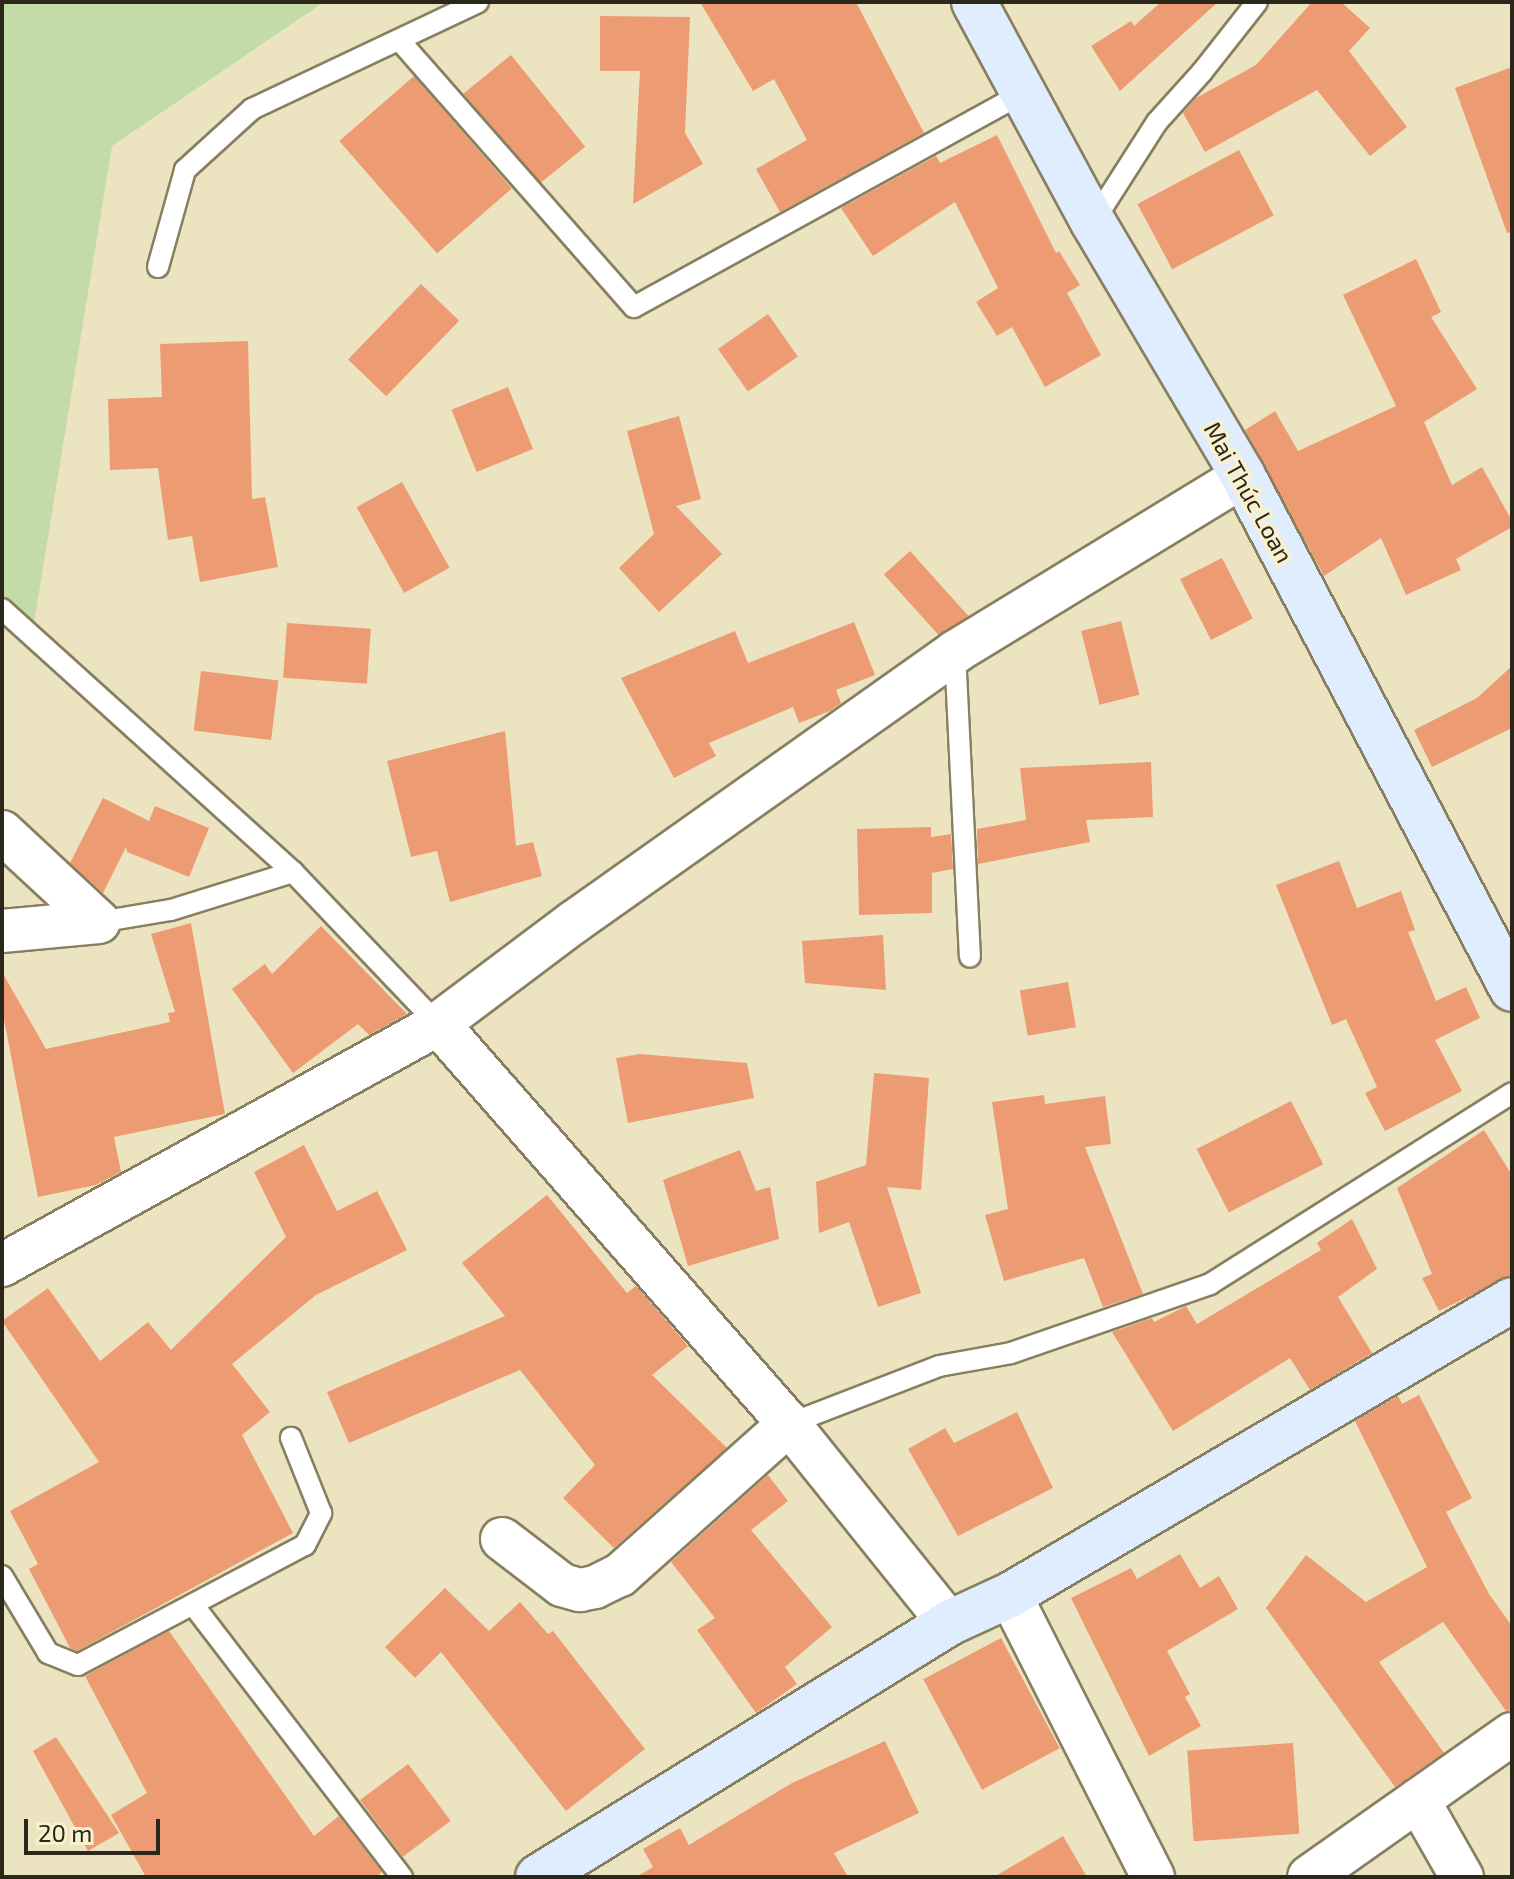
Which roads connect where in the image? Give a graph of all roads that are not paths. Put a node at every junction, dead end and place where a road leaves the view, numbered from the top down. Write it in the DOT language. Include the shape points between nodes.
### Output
graph roads {
  1 [pos="478,2"];
  2 [pos="974,2"];
  3 [pos="1257,2"];
  4 [pos="400,41"];
  5 [pos="1024,93"];
  6 [pos="1093,222"];
  7 [pos="158,267"];
  8 [pos="1243,476"];
  9 [pos="2,609"];
  10 [pos="955,652"];
  11 [pos="2,832"];
  12 [pos="293,872"];
  13 [pos="99,922"];
  14 [pos="2,931"];
  15 [pos="970,957"];
  16 [pos="1512,989"];
  17 [pos="438,1024"];
  18 [pos="1512,1093"];
  19 [pos="2,1265"];
  20 [pos="1512,1300"];
  21 [pos="789,1424"];
  22 [pos="291,1438"];
  23 [pos="502,1539"];
  24 [pos="2,1576"];
  25 [pos="1010,1595"];
  26 [pos="194,1606"];
  27 [pos="949,1623"];
  28 [pos="1512,1734"];
  29 [pos="1418,1800"];
  30 [pos="402,1877"];
  31 [pos="538,1877"];
  32 [pos="1153,1877"];
  33 [pos="1309,1877"];
  34 [pos="1462,1877"];
  1 -- 4 [label="lane"];
  2 -- 5 [label="street, Mai Thúc Loan"];
  3 -- 6 [label="lane" via="1157,122"];
  4 -- 5 [label="lane" via="634,307"];
  4 -- 7 [label="lane" via="252,109 185,170"];
  5 -- 6 [label="street, Mai Thúc Loan"];
  6 -- 8 [label="street, Mai Thúc Loan"];
  8 -- 10 [label="street"];
  8 -- 16 [label="street, Mai Thúc Loan"];
  9 -- 12 [label="lane"];
  10 -- 15 [label="lane"];
  10 -- 17 [label="street"];
  11 -- 13 [label="street"];
  12 -- 13 [label="lane" via="171,910"];
  12 -- 17 [label="lane"];
  13 -- 14 [label="street"];
  17 -- 19 [label="street"];
  17 -- 21 [label="street"];
  18 -- 21 [label="lane" via="1210,1284 1011,1353 939,1366"];
  20 -- 25 [label="street"];
  21 -- 23 [label="street" via="620,1575 595,1587 562,1585"];
  21 -- 27 [label="street"];
  22 -- 26 [label="lane" via="321,1513 305,1545"];
  24 -- 26 [label="lane" via="48,1653 78,1665"];
  25 -- 27 [label="street"];
  25 -- 32 [label="street"];
  26 -- 30 [label="lane"];
  27 -- 31 [label="street"];
  28 -- 29 [label="street"];
  29 -- 33 [label="street"];
  29 -- 34 [label="street"];
}
